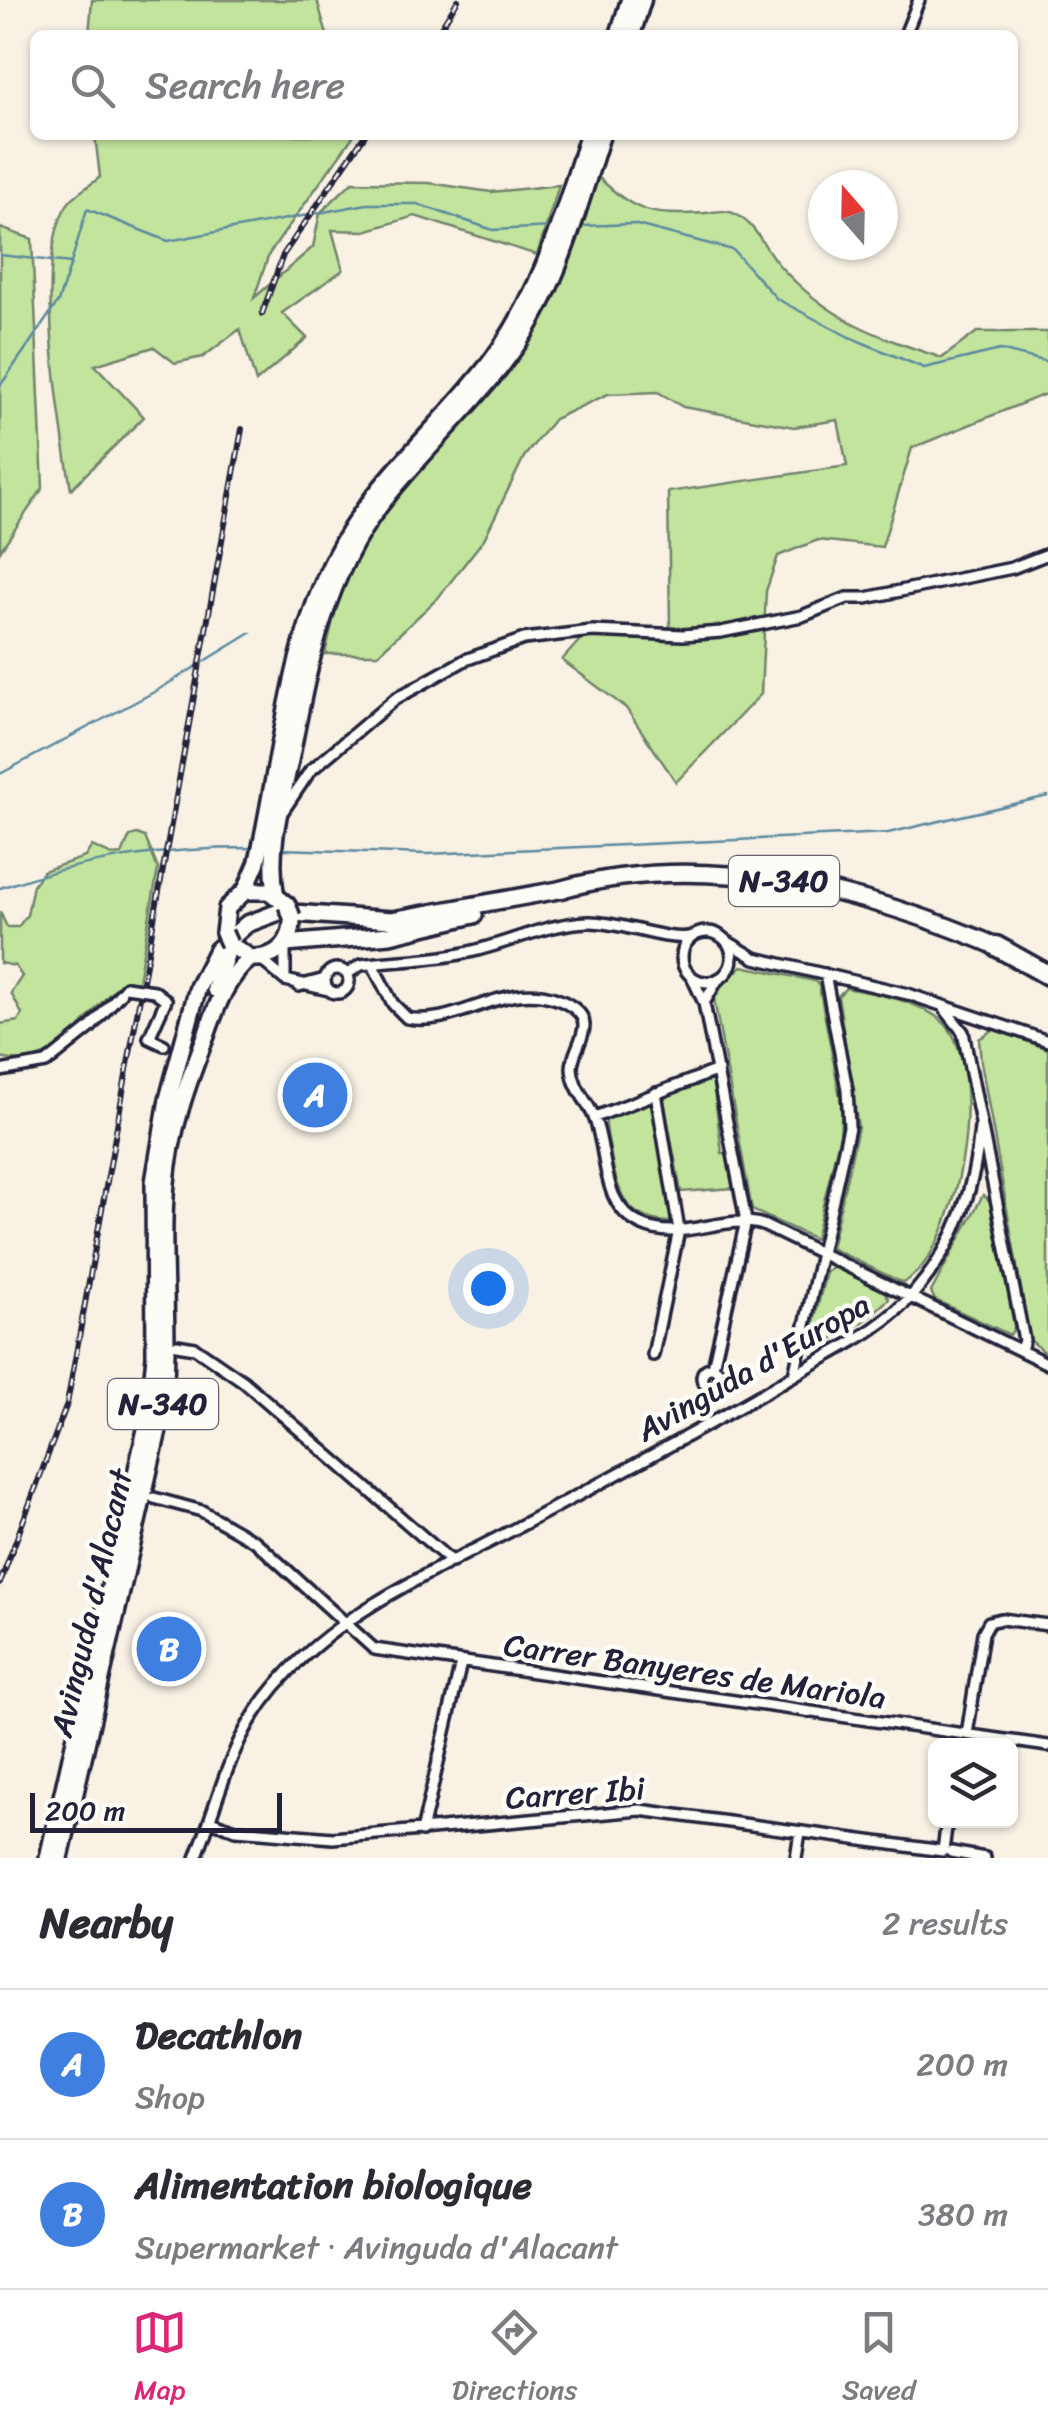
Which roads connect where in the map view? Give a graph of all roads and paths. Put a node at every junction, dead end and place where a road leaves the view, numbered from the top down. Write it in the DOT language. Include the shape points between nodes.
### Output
graph roads {
  1 [pos="629,0"];
  2 [pos="643,0"];
  3 [pos="919,0"];
  4 [pos="620,30"];
  5 [pos="634,30"];
  6 [pos="907,30"];
  7 [pos="586,140"];
  8 [pos="600,140"];
  9 [pos="1048,554"];
  10 [pos="280,816"];
  11 [pos="564,888"];
  12 [pos="246,892"];
  13 [pos="287,910"];
  14 [pos="695,935"];
  15 [pos="227,938"];
  16 [pos="666,938"];
  17 [pos="322,939"];
  18 [pos="725,940"];
  19 [pos="285,945"];
  20 [pos="996,946"];
  21 [pos="255,958"];
  22 [pos="755,958"];
  23 [pos="1048,959"];
  24 [pos="372,964"];
  25 [pos="685,969"];
  26 [pos="1048,971"];
  27 [pos="347,974"];
  28 [pos="723,974"];
  29 [pos="825,974"];
  30 [pos="285,980"];
  31 [pos="327,984"];
  32 [pos="704,1003"];
  33 [pos="944,1008"];
  34 [pos="1048,1041"];
  35 [pos="164,1045"];
  36 [pos="718,1070"];
  37 [pos="0,1071"];
  38 [pos="656,1093"];
  39 [pos="594,1117"];
  40 [pos="164,1124"];
  41 [pos="980,1128"];
  42 [pos="746,1222"];
  43 [pos="680,1230"];
  44 [pos="820,1251"];
  45 [pos="910,1297"];
  46 [pos="177,1345"];
  47 [pos="1021,1350"];
  48 [pos="653,1355"];
  49 [pos="1048,1364"];
  50 [pos="713,1368"];
  51 [pos="794,1375"];
  52 [pos="154,1498"];
  53 [pos="452,1562"];
  54 [pos="343,1624"];
  55 [pos="1048,1625"];
  56 [pos="460,1663"];
  57 [pos="963,1734"];
  58 [pos="961,1738"];
  59 [pos="1048,1746"];
  60 [pos="210,1821"];
  61 [pos="947,1828"];
  62 [pos="422,1831"];
  63 [pos="800,1832"];
  64 [pos="948,1854"];
  65 [pos="48,1858"];
  66 [pos="60,1858"];
  67 [pos="196,1858"];
  68 [pos="796,1858"];
  69 [pos="985,1858"];
  1 -- 4 [label="main road"];
  2 -- 5 [label="main road"];
  3 -- 6 [label="street"];
  7 -- 12 [label="main road" via="553,244 515,325 481,374 374,494 330,566 304,643 258,863"];
  8 -- 10 [label="main road" via="562,255 516,347 381,504 341,570 322,619"];
  9 -- 10 [label="street" via="1012,568 847,598 802,616 721,632 592,631 524,639 465,660 394,699 310,771"];
  10 -- 13 [label="main road" via="271,864"];
  11 -- 17 [label="main road, N-340" via="405,932"];
  11 -- 20 [label="main road, N-340" via="674,874 764,878 835,892"];
  11 -- 40 [label="main road, Avinguda d'Alacant / N-340" via="392,920 301,910 247,924 224,942 202,975"];
  12 -- 13 [label="main road" via="261,889"];
  12 -- 15 [label="main road, N-340" via="227,908"];
  13 -- 17 [label="main road"];
  13 -- 19 [label="main road"];
  14 -- 16 [label="street"];
  14 -- 18 [label="street" via="714,933"];
  14 -- 25 [label="street" via="685,944"];
  15 -- 21 [label="main road"];
  15 -- 40 [label="main road, Avinguda d'Alacant / N-340"];
  16 -- 24 [label="street" via="628,924 586,922 455,956"];
  16 -- 25 [label="street"];
  17 -- 19 [label="main road, N-340"];
  18 -- 22 [label="street"];
  18 -- 28 [label="street" via="731,951"];
  19 -- 21 [label="main road, N-340"];
  19 -- 30 [label="street"];
  20 -- 23 [label="highway"];
  20 -- 26 [label="highway"];
  21 -- 30 [label="street"];
  21 -- 66 [label="main road, Avinguda d'Alacant / N-340" via="232,976 212,1019 172,1142 165,1187 168,1358 162,1413"];
  22 -- 28 [label="street"];
  22 -- 29 [label="street"];
  24 -- 27 [label="street"];
  24 -- 39 [label="street" via="400,1012 418,1020 516,995 566,1003 582,1019 572,1068"];
  25 -- 28 [label="street" via="700,981"];
  25 -- 32 [label="street"];
  27 -- 31 [label="street" via="336,968"];
  27 -- 31 [label="street" via="343,991"];
  28 -- 32 [label="street"];
  29 -- 33 [label="street"];
  29 -- 44 [label="street" via="850,1115"];
  30 -- 31 [label="street"];
  32 -- 36 [label="street"];
  33 -- 34 [label="street"];
  33 -- 41 [label="street" via="963,1032"];
  35 -- 37 [label="street, bridge" via="149,1038 166,1000 154,990 126,987 46,1064"];
  36 -- 38 [label="street"];
  36 -- 42 [label="street"];
  38 -- 39 [label="street"];
  38 -- 43 [label="street"];
  39 -- 43 [label="street" via="609,1185 625,1214 650,1228"];
  40 -- 65 [label="main road, Avinguda d'Alacant / N-340" via="152,1198 156,1342 148,1421"];
  41 -- 45 [label="street, Avinguda d'Europa" via="974,1178 955,1230"];
  41 -- 47 [label="street" via="1008,1244"];
  42 -- 43 [label="street"];
  42 -- 44 [label="street"];
  42 -- 50 [label="street"];
  43 -- 48 [label="street"];
  44 -- 45 [label="street"];
  44 -- 51 [label="street"];
  45 -- 47 [label="street"];
  45 -- 51 [label="street, Avinguda d'Europa" via="874,1329"];
  46 -- 53 [label="street" via="194,1348 243,1382"];
  47 -- 49 [label="street"];
  51 -- 53 [label="street, Avinguda d'Europa"];
  52 -- 54 [label="street, Carrer Banyeres de Mariola" via="202,1511 256,1542"];
  53 -- 54 [label="street, Avinguda d'Europa"];
  54 -- 56 [label="street, Carrer Banyeres de Mariola" via="374,1649"];
  54 -- 60 [label="street, Avinguda d'Europa" via="287,1672 240,1732"];
  55 -- 57 [label="street" via="989,1622"];
  56 -- 57 [label="street, Carrer Banyeres de Mariola"];
  56 -- 62 [label="street"];
  57 -- 58 [label="street"];
  57 -- 59 [label="street, Carrer Banyeres de Mariola"];
  60 -- 62 [label="street, Carrer Ibi" via="321,1838"];
  60 -- 67 [label="street, Avinguda d'Europa"];
  61 -- 64 [label="street"];
  62 -- 63 [label="street, Carrer Ibi" via="640,1810"];
  63 -- 64 [label="street, Carrer Ibi"];
  63 -- 68 [label="street"];
  64 -- 69 [label="street, Carrer Ibi"];
}
